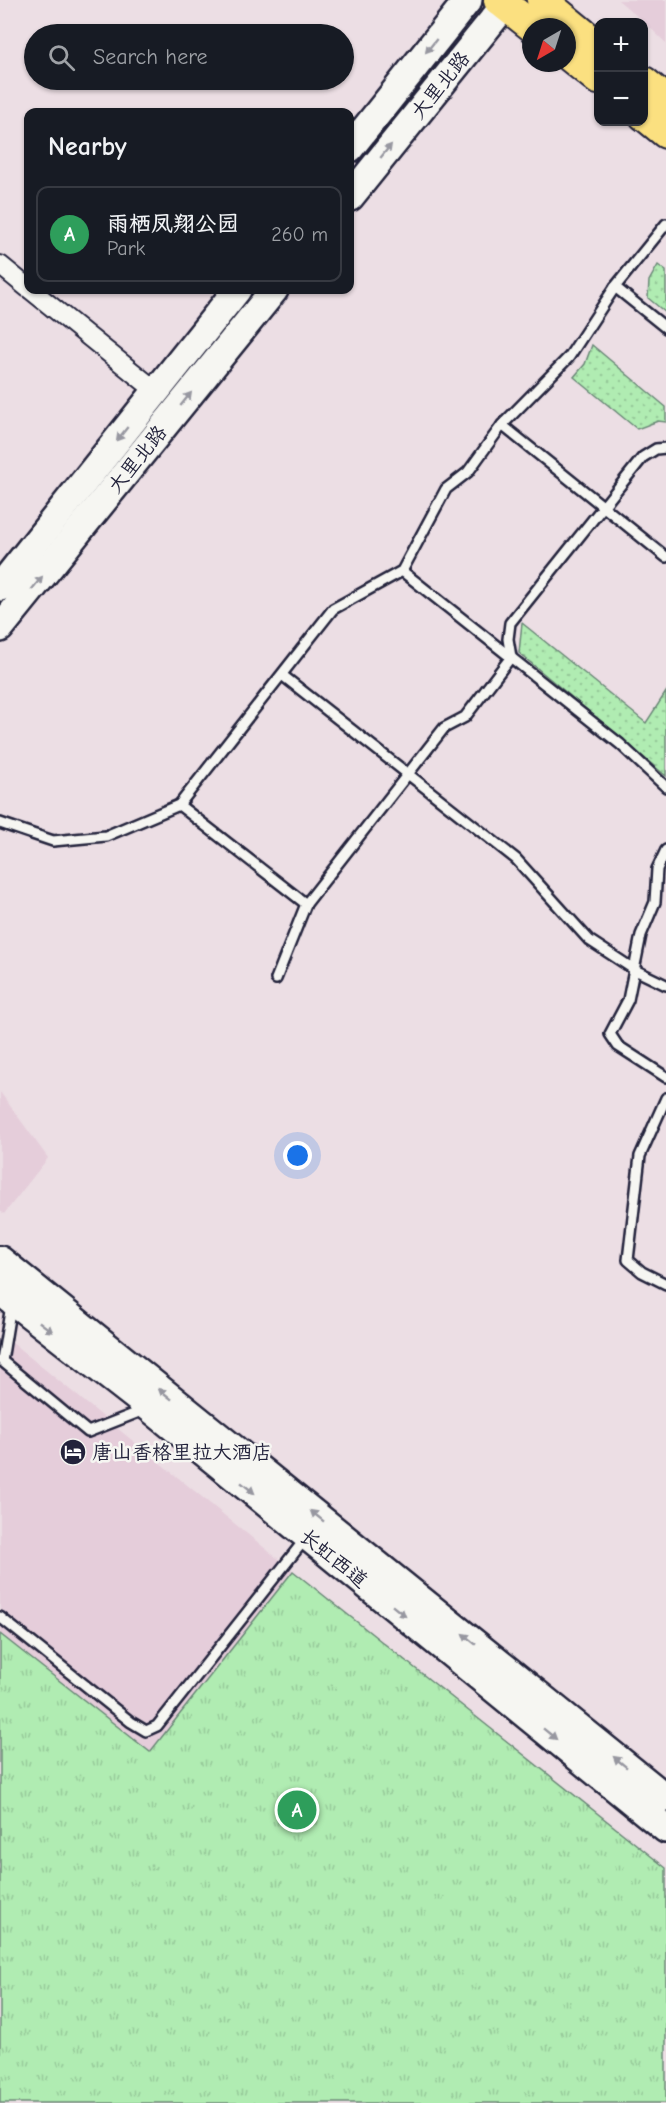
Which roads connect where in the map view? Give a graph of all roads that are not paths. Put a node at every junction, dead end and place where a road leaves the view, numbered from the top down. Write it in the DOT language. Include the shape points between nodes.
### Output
graph roads {
  1 [pos="468,0"];
  2 [pos="542,0"];
  3 [pos="504,2"];
  4 [pos="523,18"];
  5 [pos="594,43"];
  6 [pos="576,61"];
  7 [pos="594,76"];
  8 [pos="648,85"];
  9 [pos="666,100"];
  10 [pos="648,118"];
  11 [pos="666,133"];
  12 [pos="354,143"];
  13 [pos="354,192"];
  14 [pos="666,224"];
  15 [pos="0,265"];
  16 [pos="24,284"];
  17 [pos="615,286"];
  18 [pos="36,294"];
  19 [pos="234,294"];
  20 [pos="271,294"];
  21 [pos="666,328"];
  22 [pos="156,391"];
  23 [pos="502,425"];
  24 [pos="666,448"];
  25 [pos="603,508"];
  26 [pos="666,557"];
  27 [pos="402,571"];
  28 [pos="0,587"];
  29 [pos="0,628"];
  30 [pos="511,657"];
  31 [pos="282,675"];
  32 [pos="408,774"];
  33 [pos="666,787"];
  34 [pos="179,805"];
  35 [pos="0,823"];
  36 [pos="666,850"];
  37 [pos="306,904"];
  38 [pos="635,970"];
  39 [pos="276,979"];
  40 [pos="666,985"];
  41 [pos="666,1077"];
  42 [pos="666,1098"];
  43 [pos="0,1260"];
  44 [pos="666,1284"];
  45 [pos="6,1296"];
  46 [pos="150,1408"];
  47 [pos="307,1536"];
  48 [pos="0,1617"];
  49 [pos="666,1798"];
  50 [pos="666,1829"];
  1 -- 12 [label="main road, 大里北路, one-way"];
  2 -- 5 [label="main road"];
  3 -- 4 [label="main road"];
  13 -- 3 [label="main road, 大里北路, one-way"];
  6 -- 7 [label="main road"];
  8 -- 9 [label="main road"];
  10 -- 11 [label="main road"];
  14 -- 17 [label="lane"];
  15 -- 16 [label="street"];
  17 -- 21 [label="lane"];
  17 -- 23 [label="lane" via="569,357"];
  18 -- 22 [label="street"];
  19 -- 22 [label="main road, 大里北路"];
  29 -- 20 [label="main road, 大里北路, one-way"];
  22 -- 28 [label="main road, 大里北路, one-way"];
  23 -- 25 [label="lane"];
  23 -- 27 [label="lane" via="468,472 446,489"];
  24 -- 25 [label="lane" via="643,457"];
  25 -- 26 [label="lane"];
  25 -- 30 [label="lane" via="510,623"];
  27 -- 30 [label="lane"];
  27 -- 31 [label="lane" via="333,609"];
  30 -- 32 [label="lane" via="465,717 444,728"];
  30 -- 33 [label="lane" via="620,744"];
  31 -- 32 [label="lane"];
  31 -- 34 [label="lane"];
  32 -- 37 [label="lane"];
  32 -- 38 [label="lane" via="516,859 589,940"];
  34 -- 35 [label="lane" via="106,836 53,841"];
  34 -- 37 [label="lane"];
  36 -- 38 [label="lane" via="657,869 655,902 641,935"];
  37 -- 39 [label="lane"];
  38 -- 40 [label="lane"];
  38 -- 41 [label="lane" via="628,1000 610,1034 618,1046"];
  42 -- 44 [label="lane" via="640,1156 628,1260"];
  49 -- 43 [label="main road, 长虹西道, one-way"];
  45 -- 46 [label="main road, 长虹西道, one-way"];
  45 -- 46 [label="lane" via="2,1361 88,1432"];
  46 -- 47 [label="main road, 长虹西道, one-way"];
  47 -- 48 [label="lane" via="157,1725 146,1731"];
  47 -- 50 [label="main road, 长虹西道, one-way"];
}
